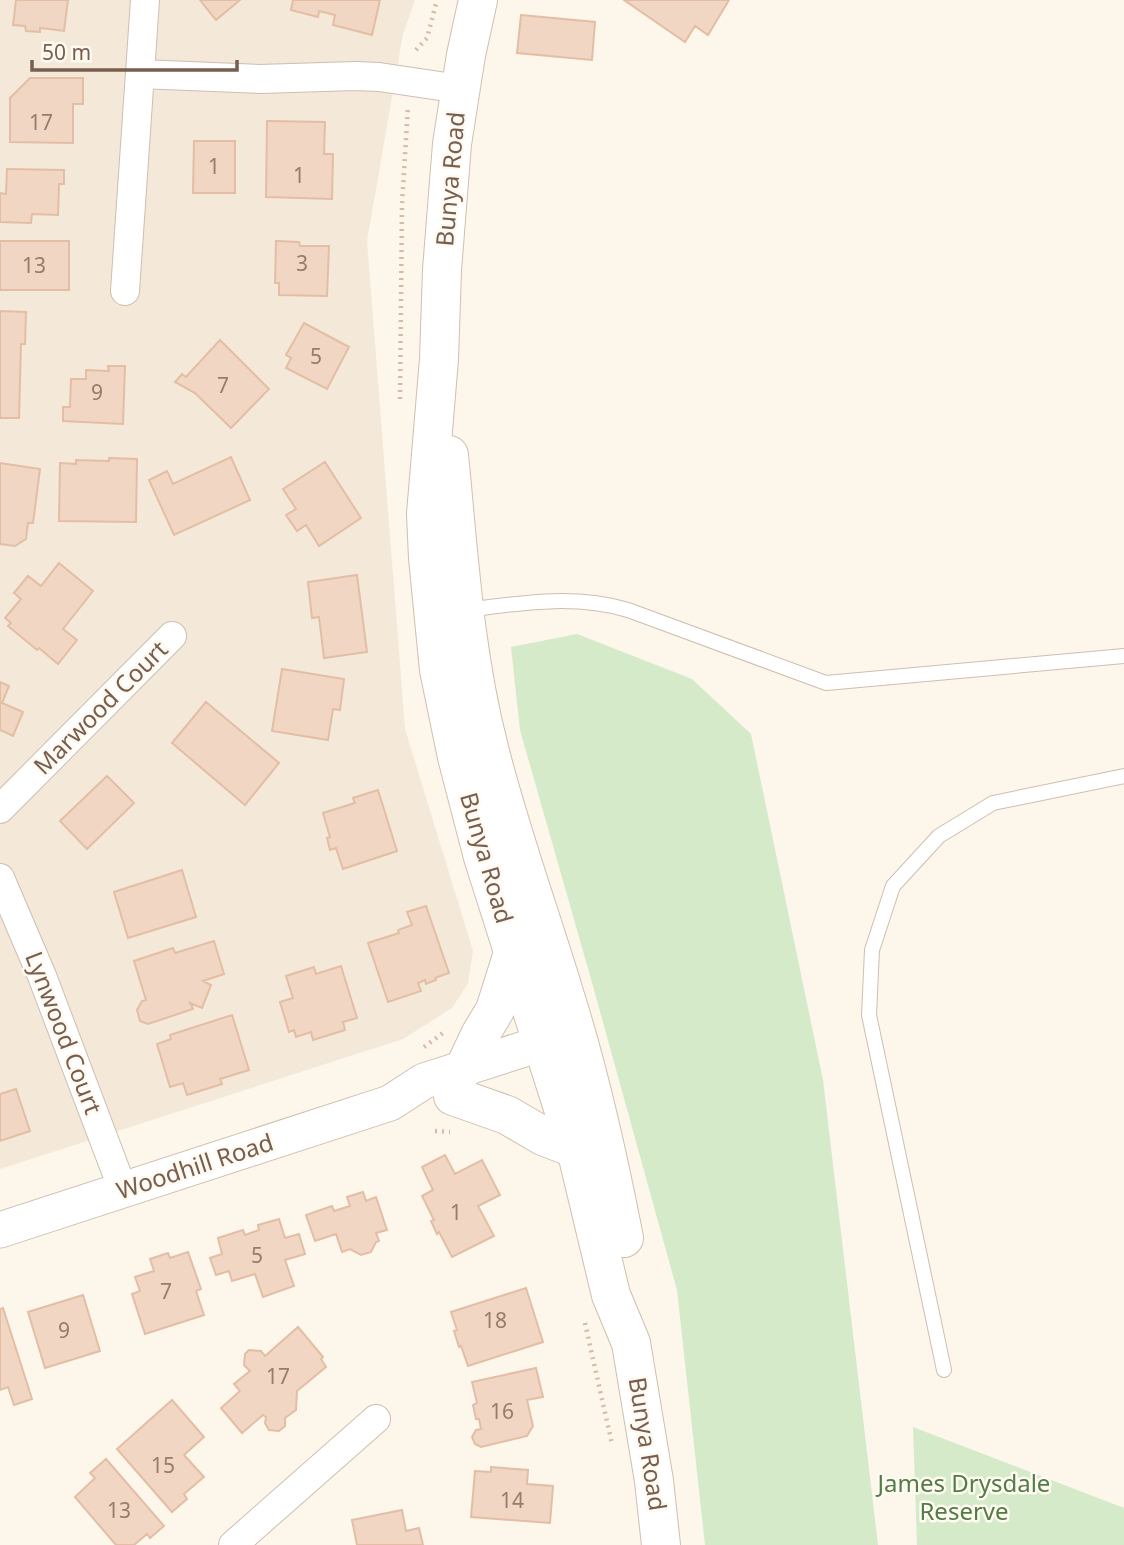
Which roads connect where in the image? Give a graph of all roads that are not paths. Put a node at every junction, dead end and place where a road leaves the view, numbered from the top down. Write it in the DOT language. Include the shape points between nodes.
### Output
graph roads {
  1 [pos="145,0"];
  2 [pos="478,0"];
  3 [pos="140,74"];
  4 [pos="460,89"];
  5 [pos="125,292"];
  6 [pos="448,612"];
  7 [pos="172,636"];
  8 [pos="1124,656"];
  9 [pos="1124,776"];
  10 [pos="0,809"];
  11 [pos="0,878"];
  12 [pos="513,953"];
  13 [pos="562,1049"];
  14 [pos="459,1082"];
  15 [pos="576,1149"];
  16 [pos="123,1190"];
  17 [pos="0,1230"];
  18 [pos="631,1343"];
  19 [pos="944,1370"];
  20 [pos="376,1419"];
  21 [pos="237,1544"];
  22 [pos="661,1545"];
  1 -- 3 [label="street"];
  2 -- 4 [label="main road, Bunya Road"];
  3 -- 4 [label="street" via="379,77"];
  3 -- 5 [label="street"];
  4 -- 6 [label="main road, Bunya Road" via="446,216 426,514"];
  6 -- 8 [label="lane" via="521,602 608,604 826,683"];
  6 -- 12 [label="main road, Bunya Road" via="439,670 483,858"];
  6 -- 13 [label="main road, Bunya Road" via="471,669 520,857"];
  7 -- 10 [label="street, Marwood Court"];
  9 -- 19 [label="lane" via="993,803 939,836 893,886 872,950 869,1015"];
  11 -- 16 [label="street, Lynwood Court"];
  12 -- 13 [label="main road, Bunya Road"];
  12 -- 14 [label="main road" via="495,1010"];
  13 -- 14 [label="street, Woodhill Road"];
  13 -- 15 [label="main road, Bunya Road"];
  13 -- 18 [label="main road, Bunya Road" via="604,1140 635,1293"];
  14 -- 15 [label="main road" via="543,1136"];
  14 -- 16 [label="street, Woodhill Road" via="424,1081 390,1103"];
  15 -- 18 [label="main road, Bunya Road" via="611,1295"];
  16 -- 17 [label="street, Woodhill Road"];
  18 -- 22 [label="main road, Bunya Road"];
  20 -- 21 [label="street"];
}
